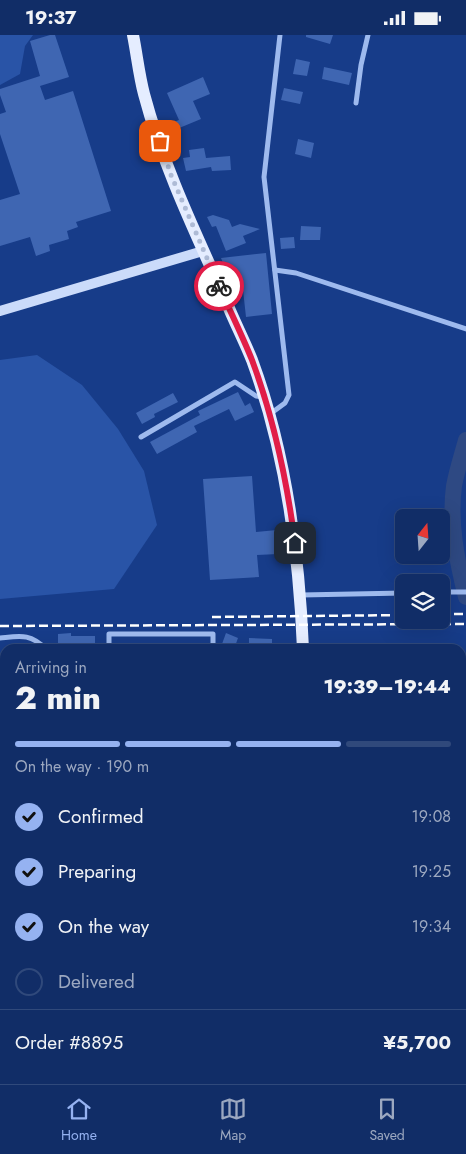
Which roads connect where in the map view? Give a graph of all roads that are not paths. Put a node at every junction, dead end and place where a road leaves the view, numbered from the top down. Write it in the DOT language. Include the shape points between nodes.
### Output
graph roads {
  1 [pos="133,35"];
  2 [pos="280,35"];
  3 [pos="368,35"];
  4 [pos="356,103"];
  5 [pos="203,251"];
  6 [pos="275,269"];
  7 [pos="0,311"];
  8 [pos="466,329"];
  9 [pos="264,397"];
  10 [pos="270,414"];
  11 [pos="141,437"];
  12 [pos="450,592"];
  13 [pos="466,592"];
  14 [pos="395,593"];
  15 [pos="301,595"];
  16 [pos="0,638"];
  17 [pos="41,644"];
  18 [pos="109,644"];
  19 [pos="213,644"];
  20 [pos="303,644"];
  1 -- 5 [label="main road" via="144,94 171,175"];
  2 -- 6 [label="street" via="264,177"];
  3 -- 4 [label="street"];
  5 -- 7 [label="street"];
  5 -- 9 [label="main road" via="251,359"];
  6 -- 8 [label="street"];
  6 -- 10 [label="street" via="289,395 285,403"];
  9 -- 10 [label="main road"];
  9 -- 11 [label="street" via="256,396 235,382"];
  10 -- 15 [label="main road" via="293,526"];
  12 -- 13 [label="street"];
  14 -- 15 [label="street"];
  15 -- 20 [label="main road"];
  16 -- 17 [label="street" via="25,636"];
  18 -- 19 [label="street" via="109,634 213,634"];
}
